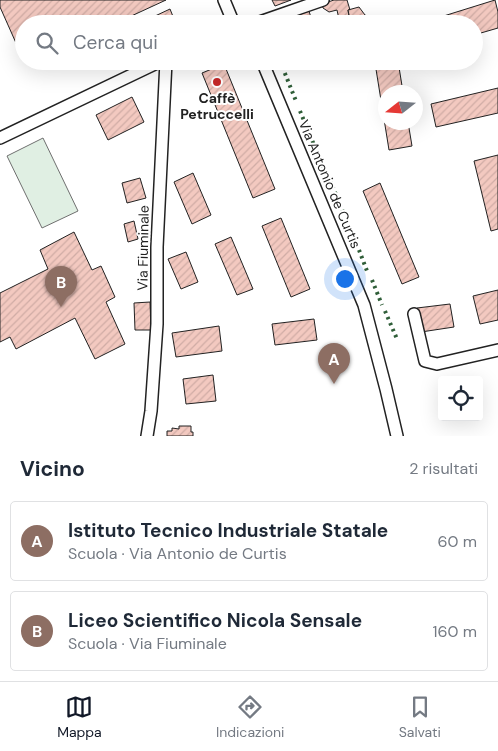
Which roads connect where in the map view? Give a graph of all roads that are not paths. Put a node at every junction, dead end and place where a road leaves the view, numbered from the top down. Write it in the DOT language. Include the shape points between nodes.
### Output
graph roads {
  1 [pos="224,0"];
  2 [pos="323,0"];
  3 [pos="230,15"];
  4 [pos="280,15"];
  5 [pos="142,70"];
  6 [pos="166,70"];
  7 [pos="266,70"];
  8 [pos="0,138"];
  9 [pos="414,314"];
  10 [pos="498,350"];
  11 [pos="147,436"];
  12 [pos="397,436"];
  1 -- 3 [label="street"];
  2 -- 4 [label="street"];
  5 -- 8 [label="street"];
  6 -- 11 [label="street, Via Fiuminale" via="157,247 157,324"];
  7 -- 12 [label="street, Via Antonio de Curtis" via="364,305"];
  9 -- 10 [label="street" via="424,361 437,364"];
}
